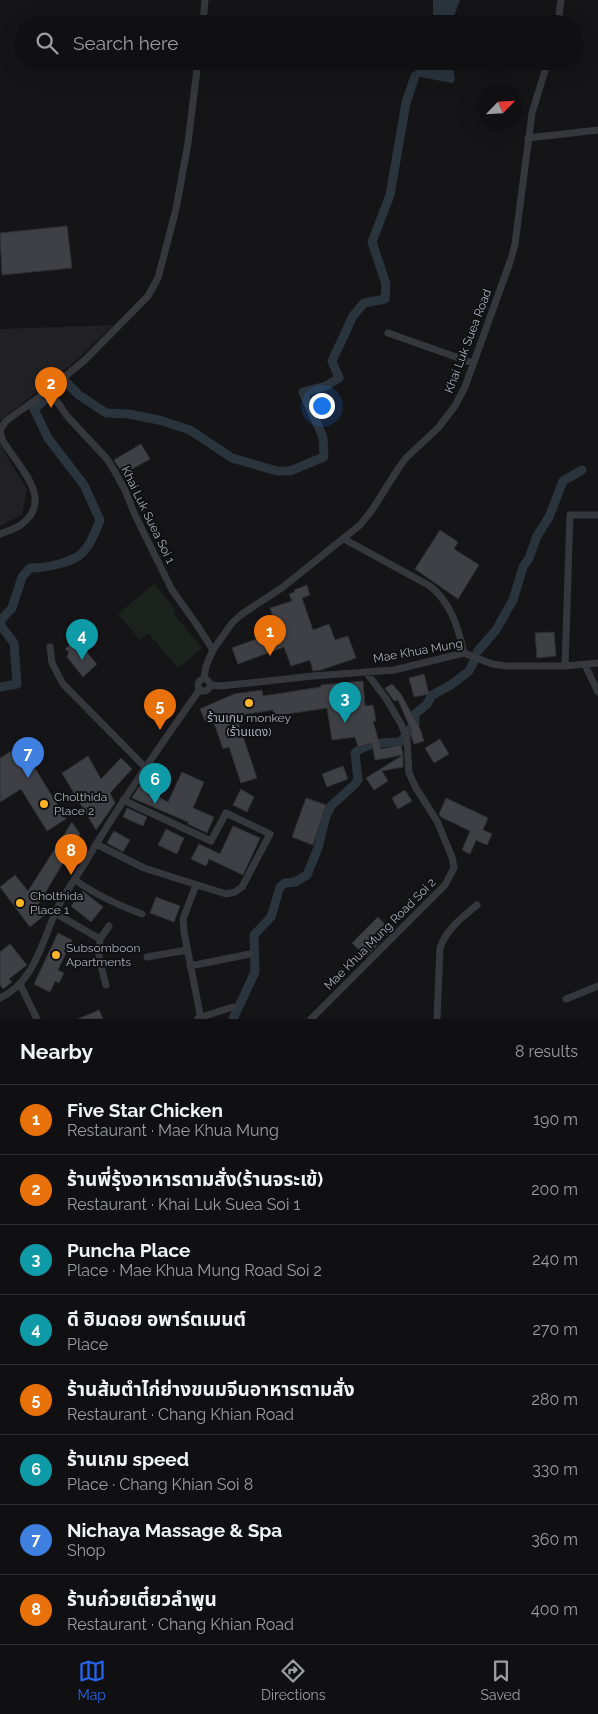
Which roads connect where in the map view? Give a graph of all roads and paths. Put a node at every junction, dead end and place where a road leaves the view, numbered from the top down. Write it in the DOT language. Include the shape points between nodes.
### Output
graph roads {
  1 [pos="205,0"];
  2 [pos="561,0"];
  3 [pos="204,15"];
  4 [pos="559,15"];
  5 [pos="197,70"];
  6 [pos="545,70"];
  7 [pos="598,130"];
  8 [pos="528,138"];
  9 [pos="388,333"];
  10 [pos="474,363"];
  11 [pos="48,390"];
  12 [pos="598,515"];
  13 [pos="0,534"];
  14 [pos="344,539"];
  15 [pos="50,647"];
  16 [pos="213,650"];
  17 [pos="464,652"];
  18 [pos="598,663"];
  19 [pos="585,665"];
  20 [pos="565,666"];
  21 [pos="366,672"];
  22 [pos="204,678"];
  23 [pos="210,685"];
  24 [pos="200,689"];
  25 [pos="598,692"];
  26 [pos="145,767"];
  27 [pos="123,800"];
  28 [pos="96,844"];
  29 [pos="75,880"];
  30 [pos="196,885"];
  31 [pos="477,905"];
  32 [pos="55,913"];
  33 [pos="142,914"];
  34 [pos="109,926"];
  35 [pos="100,939"];
  36 [pos="188,950"];
  37 [pos="250,954"];
  38 [pos="147,958"];
  39 [pos="190,966"];
  40 [pos="20,984"];
  41 [pos="106,985"];
  42 [pos="598,986"];
  43 [pos="0,998"];
  44 [pos="566,999"];
  45 [pos="234,1007"];
  46 [pos="37,1019"];
  47 [pos="199,1019"];
  48 [pos="311,1019"];
  49 [pos="437,1019"];
  1 -- 3 [label="street"];
  2 -- 4 [label="street"];
  5 -- 11 [label="street" via="176,209 158,278 148,296 128,317 86,359"];
  6 -- 8 [label="street, Khai Luk Suea Road"];
  7 -- 8 [label="street"];
  8 -- 10 [label="street, Khai Luk Suea Road" via="512,259"];
  9 -- 10 [label="street"];
  10 -- 14 [label="street, Khai Luk Suea Road" via="455,406 438,428 406,458 372,510"];
  11 -- 13 [label="street" via="13,414 0,430 6,448 32,484 36,500 32,512 22,524"];
  11 -- 16 [label="street, Khai Luk Suea Soi 1" via="107,459 126,490 172,590"];
  12 -- 20 [label="street" via="570,515"];
  14 -- 16 [label="street, Khai Luk Suea Road" via="283,587 242,614 224,632"];
  14 -- 17 [label="street" via="440,594 453,616"];
  15 -- 26 [label="street" via="52,664 63,684"];
  16 -- 22 [label="street, Khai Luk Suea Road"];
  17 -- 20 [label="street, Mae Khua Mung" via="492,664 506,666"];
  17 -- 21 [label="street, Mae Khua Mung" via="394,670"];
  18 -- 19 [label="street, Mae Khua Mung"];
  19 -- 20 [label="street, Mae Khua Mung"];
  19 -- 25 [label="street"];
  21 -- 23 [label="street, Mae Khua Mung"];
  21 -- 48 [label="street, Mae Khua Mung Road Soi 2" via="401,724 407,740 409,773 437,821 454,868 445,885"];
  22 -- 23 [label="street"];
  22 -- 24 [label="street" via="199,682"];
  23 -- 24 [label="street" via="206,690"];
  24 -- 26 [label="street"];
  26 -- 27 [label="street"];
  27 -- 28 [label="street"];
  27 -- 30 [label="street" via="210,840 226,813 270,834 242,887 235,892 226,894"];
  28 -- 29 [label="street"];
  28 -- 30 [label="street" via="144,868"];
  29 -- 32 [label="street"];
  29 -- 33 [label="street" via="118,905"];
  30 -- 36 [label="street" via="184,919"];
  31 -- 49 [label="street" via="442,939"];
  32 -- 35 [label="street"];
  32 -- 40 [label="street" via="37,959"];
  34 -- 35 [label="street"];
  35 -- 41 [label="street" via="99,958"];
  36 -- 38 [label="street"];
  36 -- 39 [label="street"];
  37 -- 39 [label="street"];
  39 -- 47 [label="street"];
  40 -- 43 [label="street"];
  40 -- 46 [label="street"];
  42 -- 44 [label="street"];
  45 -- 47 [label="street"];
}
